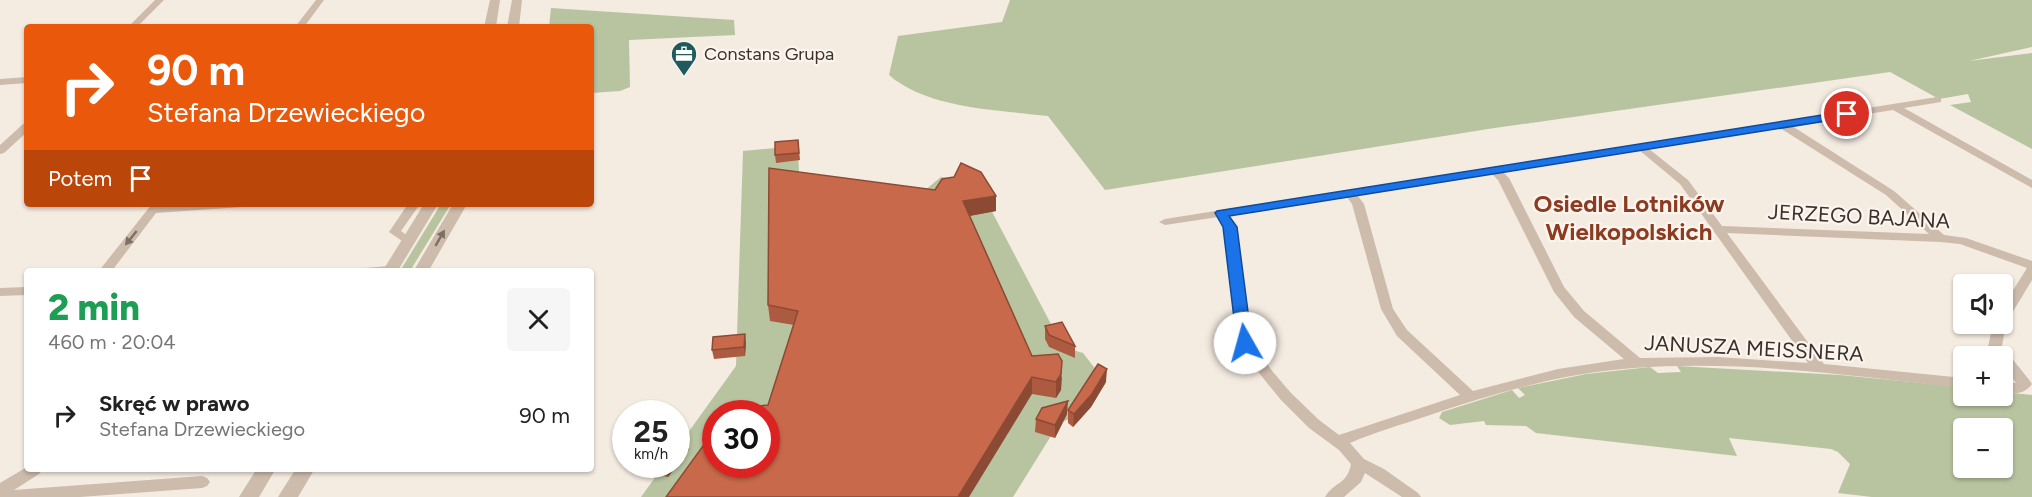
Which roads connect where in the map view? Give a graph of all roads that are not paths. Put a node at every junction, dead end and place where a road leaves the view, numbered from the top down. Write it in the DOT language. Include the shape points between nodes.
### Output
graph roads {
  1 [pos="160,0"];
  2 [pos="320,0"];
  3 [pos="495,0"];
  4 [pos="517,0"];
  5 [pos="135,24"];
  6 [pos="301,24"];
  7 [pos="491,24"];
  8 [pos="513,24"];
  9 [pos="24,80"];
  10 [pos="0,82"];
  11 [pos="1937,100"];
  12 [pos="1895,107"];
  13 [pos="1783,125"];
  14 [pos="24,129"];
  15 [pos="1641,147"];
  16 [pos="0,151"];
  17 [pos="1494,170"];
  18 [pos="2032,185"];
  19 [pos="1350,193"];
  20 [pos="156,207"];
  21 [pos="412,207"];
  22 [pos="429,207"];
  23 [pos="458,207"];
  24 [pos="1221,213"];
  25 [pos="1165,222"];
  26 [pos="1717,229"];
  27 [pos="1940,238"];
  28 [pos="408,241"];
  29 [pos="2032,265"];
  30 [pos="107,268"];
  31 [pos="392,268"];
  32 [pos="422,268"];
  33 [pos="2032,270"];
  34 [pos="24,291"];
  35 [pos="0,292"];
  36 [pos="2013,302"];
  37 [pos="1637,363"];
  38 [pos="1820,369"];
  39 [pos="2013,369"];
  40 [pos="1953,382"];
  41 [pos="2013,388"];
  42 [pos="1470,397"];
  43 [pos="1337,442"];
  44 [pos="1359,463"];
  45 [pos="31,472"];
  46 [pos="265,472"];
  47 [pos="303,472"];
  48 [pos="202,482"];
  49 [pos="0,491"];
  50 [pos="0,497"];
  51 [pos="249,497"];
  52 [pos="288,497"];
  53 [pos="1333,497"];
  54 [pos="1413,497"];
  1 -- 5 [label="street"];
  2 -- 6 [label="street"];
  3 -- 7 [label="street"];
  4 -- 8 [label="street"];
  9 -- 10 [label="street"];
  11 -- 12 [label="street"];
  12 -- 13 [label="street"];
  12 -- 18 [label="street"];
  13 -- 15 [label="street"];
  13 -- 27 [label="street" via="1890,194"];
  14 -- 16 [label="street"];
  15 -- 17 [label="street"];
  15 -- 26 [label="street" via="1684,182"];
  17 -- 19 [label="street"];
  17 -- 37 [label="street" via="1503,178 1558,289 1579,314"];
  19 -- 24 [label="street"];
  19 -- 42 [label="street" via="1358,204 1387,309 1402,333"];
  20 -- 30 [label="street, one-way"];
  21 -- 28 [label="street" via="395,232"];
  22 -- 28 [label="street"];
  32 -- 23 [label="street, one-way"];
  24 -- 25 [label="street"];
  24 -- 43 [label="street" via="1230,227 1245,343 1252,356 1306,415"];
  26 -- 27 [label="street, JERZEGO BAJANA"];
  26 -- 38 [label="street"];
  27 -- 29 [label="street, JERZEGO BAJANA" via="1962,241"];
  28 -- 31 [label="street"];
  33 -- 36 [label="street"];
  34 -- 35 [label="street"];
  37 -- 38 [label="street, JANUSZA MEISSNERA" via="1702,362"];
  37 -- 42 [label="street, JANUSZA MEISSNERA" via="1559,372"];
  38 -- 40 [label="street, JANUSZA MEISSNERA"];
  39 -- 41 [label="street" via="2025,384"];
  42 -- 43 [label="street, JANUSZA MEISSNERA"];
  43 -- 44 [label="street" via="1350,450"];
  44 -- 53 [label="street" via="1356,478"];
  44 -- 54 [label="street"];
  45 -- 49 [label="street"];
  46 -- 51 [label="street"];
  47 -- 52 [label="street"];
  48 -- 50 [label="street"];
}
